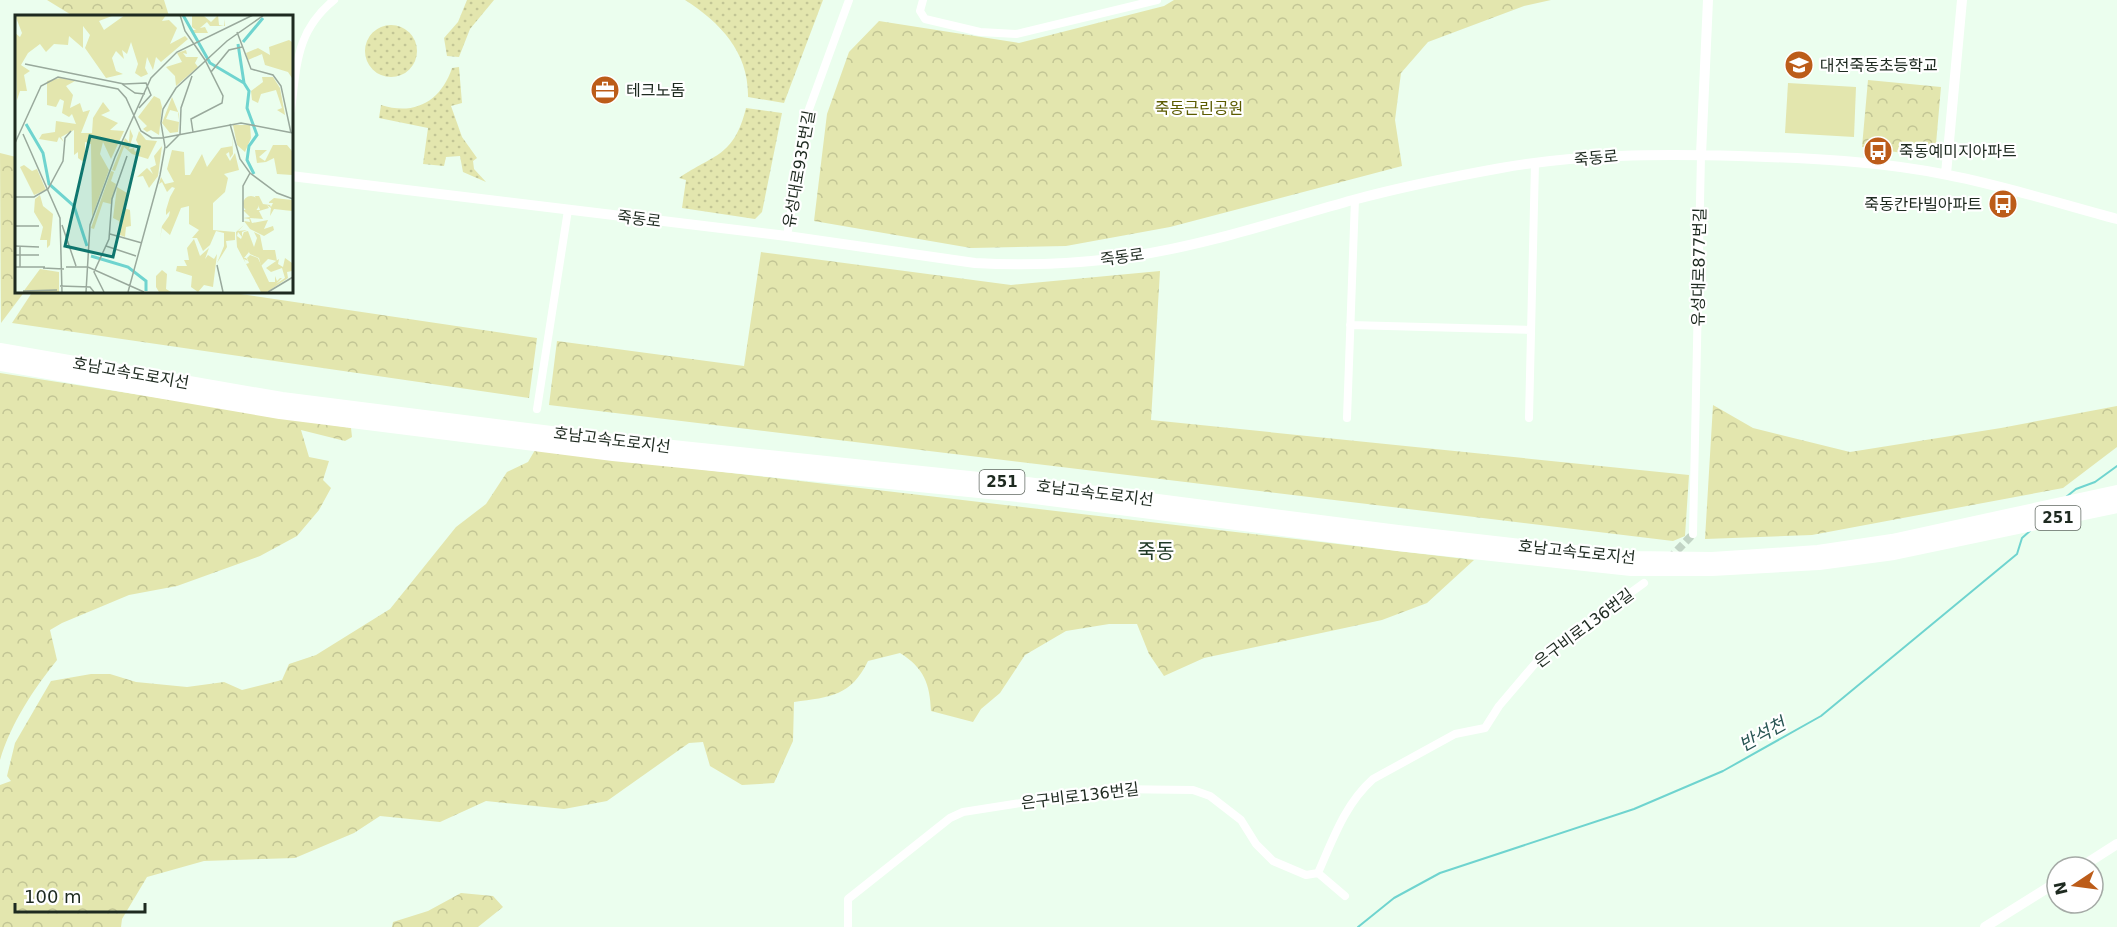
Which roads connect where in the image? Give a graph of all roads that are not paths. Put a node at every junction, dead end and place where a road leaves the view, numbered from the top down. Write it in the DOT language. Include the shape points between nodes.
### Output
graph roads {
  1 [pos="334,0"];
  2 [pos="849,0"];
  3 [pos="923,0"];
  4 [pos="1157,0"];
  5 [pos="1708,0"];
  6 [pos="1962,0"];
  7 [pos="292,104"];
  8 [pos="1701,155"];
  9 [pos="1535,163"];
  10 [pos="1946,174"];
  11 [pos="292,176"];
  12 [pos="1355,200"];
  13 [pos="568,210"];
  14 [pos="2117,219"];
  15 [pos="788,236"];
  16 [pos="1350,325"];
  17 [pos="1531,330"];
  18 [pos="0,350"];
  19 [pos="0,364"];
  20 [pos="537,409"];
  21 [pos="1347,418"];
  22 [pos="1529,418"];
  23 [pos="2117,492"];
  24 [pos="2117,506"];
  25 [pos="2002,523"];
  26 [pos="1693,534"];
  27 [pos="1644,583"];
  28 [pos="2117,844"];
  29 [pos="2100,855"];
  30 [pos="1318,873"];
  31 [pos="2045,890"];
  32 [pos="1345,896"];
  33 [pos="848,927"];
  34 [pos="1985,927"];
  1 -- 7 [label="street" via="320,12 302,39"];
  2 -- 15 [label="street, 유성대로935번길" via="808,112"];
  3 -- 4 [label="street" via="920,11 925,19 999,34 1016,34"];
  5 -- 8 [label="street, 유성대로877번길"];
  6 -- 10 [label="street"];
  8 -- 9 [label="street, 죽동로" via="1630,155"];
  8 -- 10 [label="street, 죽동로" via="1817,159"];
  8 -- 26 [label="street, 유성대로877번길"];
  9 -- 12 [label="street, 죽동로"];
  9 -- 17 [label="street"];
  10 -- 14 [label="street, 죽동로"];
  11 -- 13 [label="street, 죽동로"];
  12 -- 15 [label="street, 죽동로" via="1193,244 1134,256 1047,265 975,263"];
  12 -- 16 [label="street"];
  13 -- 15 [label="street, 죽동로"];
  13 -- 20 [label="street"];
  16 -- 17 [label="street"];
  16 -- 21 [label="street"];
  17 -- 22 [label="street"];
  18 -- 25 [label="highway, 호남고속도로지선 / 251" via="282,399 1628,558 1712,559 1818,552"];
  19 -- 25 [label="highway, 호남고속도로지선 / 251" via="280,412 613,454 1027,496 1398,544 1630,569 1819,563 1894,553"];
  23 -- 25 [label="highway, 호남고속도로지선 / 251"];
  24 -- 25 [label="highway, 호남고속도로지선 / 251"];
  27 -- 30 [label="street, 은구비로136번길" via="1539,658 1498,706 1485,728 1455,734 1373,779 1353,798"];
  28 -- 29 [label="street"];
  30 -- 32 [label="street"];
  30 -- 33 [label="street, 은구비로136번길" via="1306,875 1273,861 1241,820 1210,796 1181,788 1110,789 963,812 950,818 848,899"];
  31 -- 34 [label="street"];
}
